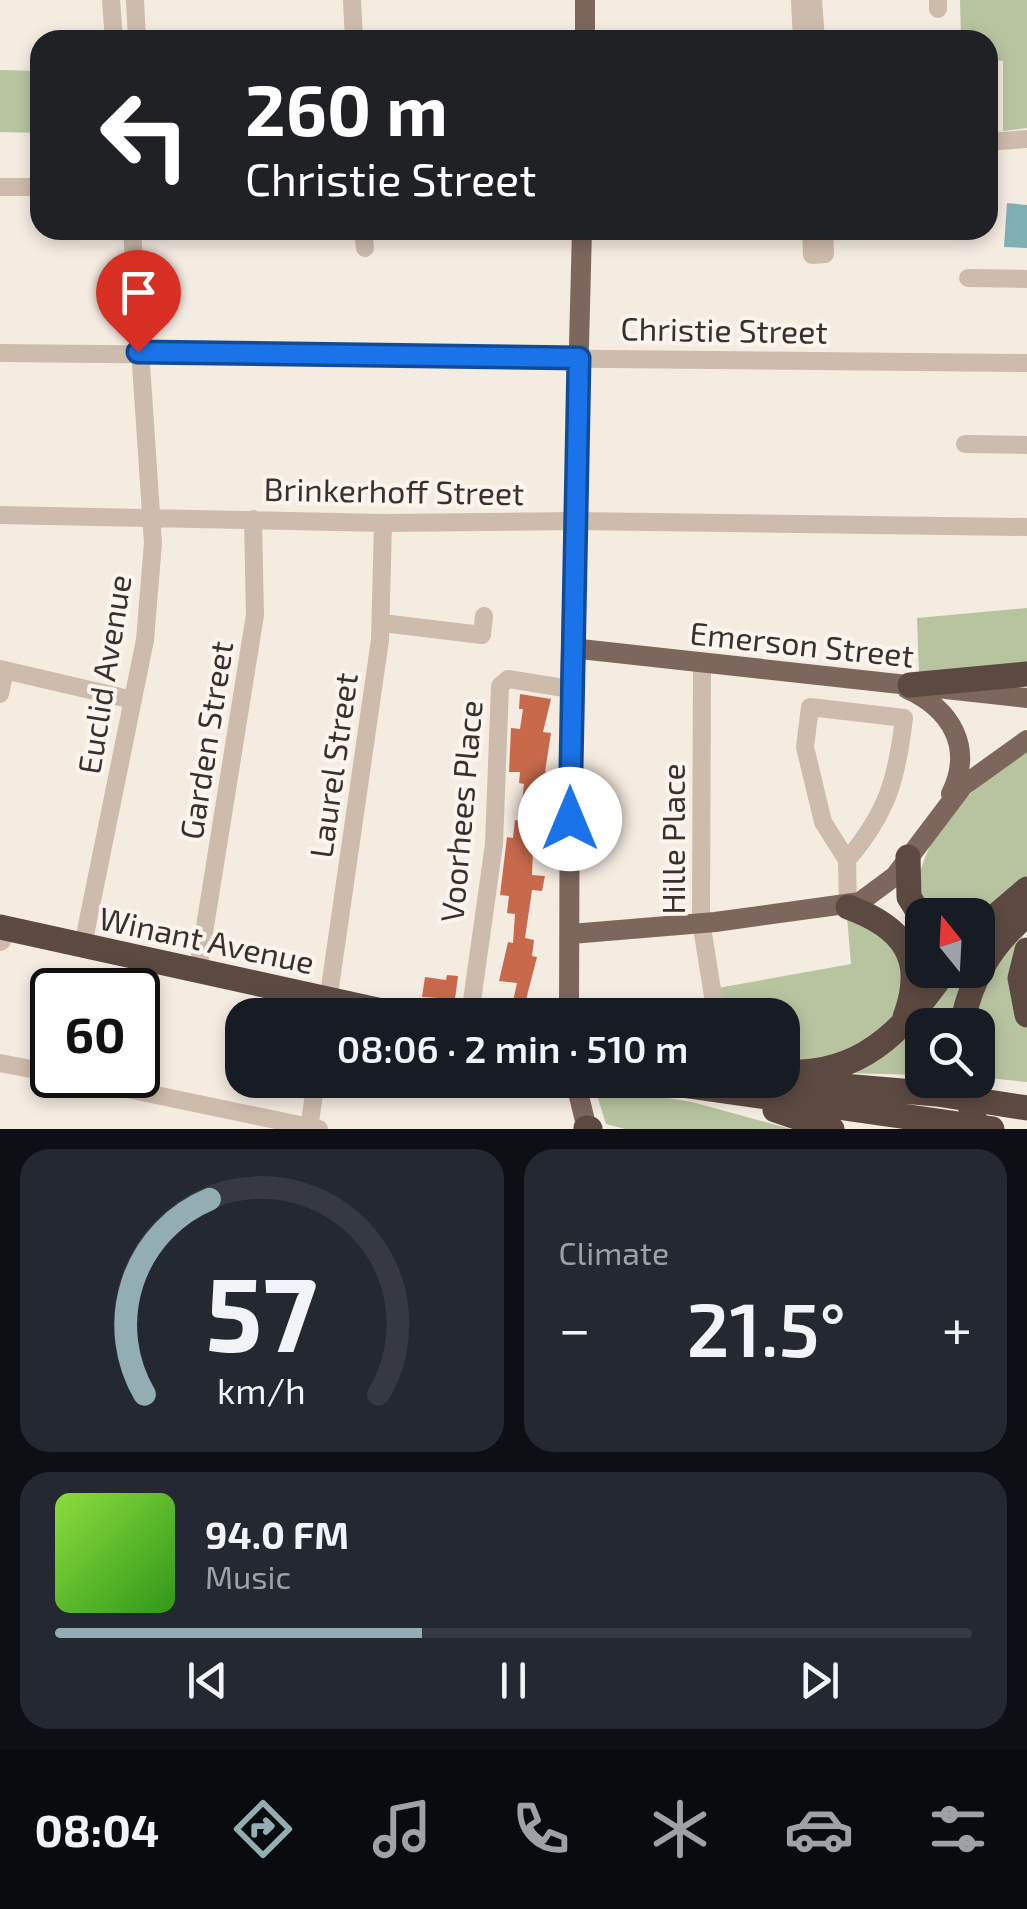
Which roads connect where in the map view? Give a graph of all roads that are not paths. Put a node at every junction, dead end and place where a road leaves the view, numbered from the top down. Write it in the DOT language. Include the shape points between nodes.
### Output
graph roads {
  1 [pos="111,0"];
  2 [pos="135,0"];
  3 [pos="352,0"];
  4 [pos="585,0"];
  5 [pos="114,30"];
  6 [pos="137,30"];
  7 [pos="354,30"];
  8 [pos="584,30"];
  9 [pos="1027,139"];
  10 [pos="998,141"];
  11 [pos="30,186"];
  12 [pos="0,187"];
  13 [pos="132,240"];
  14 [pos="582,240"];
  15 [pos="814,240"];
  16 [pos="822,240"];
  17 [pos="968,278"];
  18 [pos="1027,279"];
  19 [pos="138,352"];
  20 [pos="0,354"];
  21 [pos="579,358"];
  22 [pos="1027,363"];
  23 [pos="964,444"];
  24 [pos="1027,446"];
  25 [pos="0,515"];
  26 [pos="152,515"];
  27 [pos="253,519"];
  28 [pos="576,521"];
  29 [pos="383,523"];
  30 [pos="1027,527"];
  31 [pos="484,616"];
  32 [pos="382,623"];
  33 [pos="571,648"];
  34 [pos="702,662"];
  35 [pos="2,669"];
  36 [pos="1027,674"];
  37 [pos="860,679"];
  38 [pos="900,684"];
  39 [pos="570,689"];
  40 [pos="0,694"];
  41 [pos="1027,698"];
  42 [pos="133,700"];
  43 [pos="856,712"];
  44 [pos="1027,740"];
  45 [pos="936,816"];
  46 [pos="908,857"];
  47 [pos="848,860"];
  48 [pos="1027,889"];
  49 [pos="910,898"];
  50 [pos="848,906"];
  51 [pos="995,914"];
  52 [pos="1027,915"];
  53 [pos="701,921"];
  54 [pos="570,934"];
  55 [pos="1,938"];
  56 [pos="83,945"];
  57 [pos="1027,950"];
  58 [pos="97,968"];
  59 [pos="198,970"];
  60 [pos="160,984"];
  61 [pos="932,988"];
  62 [pos="246,998"];
  63 [pos="287,998"];
  64 [pos="331,998"];
  65 [pos="472,998"];
  66 [pos="569,998"];
  67 [pos="713,998"];
  68 [pos="967,1008"];
  69 [pos="1027,1015"];
  70 [pos="902,1027"];
  71 [pos="0,1062"];
  72 [pos="30,1068"];
  73 [pos="800,1070"];
  74 [pos="800,1083"];
  75 [pos="160,1096"];
  76 [pos="314,1098"];
  77 [pos="580,1098"];
  78 [pos="737,1098"];
  79 [pos="760,1098"];
  80 [pos="967,1098"];
  81 [pos="1027,1108"];
  82 [pos="312,1128"];
  83 [pos="588,1129"];
  84 [pos="832,1129"];
  85 [pos="978,1129"];
  86 [pos="992,1129"];
  1 -- 5 [label="street"];
  2 -- 6 [label="street"];
  3 -- 7 [label="street"];
  4 -- 8 [label="main road"];
  9 -- 10 [label="street"];
  11 -- 12 [label="street"];
  13 -- 19 [label="street, Euclid Avenue"];
  14 -- 21 [label="main road"];
  15 -- 16 [label="street" via="818,255"];
  17 -- 18 [label="street"];
  19 -- 20 [label="street, Christie Street"];
  19 -- 21 [label="street, Christie Street"];
  19 -- 26 [label="street, Euclid Avenue"];
  21 -- 22 [label="street, Christie Street"];
  21 -- 28 [label="main road"];
  23 -- 24 [label="street"];
  25 -- 26 [label="street, Brinkerhoff Street"];
  26 -- 27 [label="street, Brinkerhoff Street"];
  26 -- 42 [label="street, Euclid Avenue" via="145,640"];
  27 -- 29 [label="street, Brinkerhoff Street"];
  27 -- 59 [label="street, Garden Street" via="255,615"];
  28 -- 29 [label="street, Brinkerhoff Street"];
  28 -- 30 [label="street, Brinkerhoff Street"];
  28 -- 33 [label="main road"];
  29 -- 32 [label="street, Laurel Street"];
  31 -- 32 [label="street" via="482,636"];
  32 -- 64 [label="street, Laurel Street"];
  33 -- 34 [label="main road, Emerson Street"];
  33 -- 39 [label="main road"];
  34 -- 37 [label="main road, Emerson Street"];
  34 -- 53 [label="street, Hille Place"];
  35 -- 40 [label="street"];
  35 -- 42 [label="street"];
  36 -- 38 [label="highway"];
  37 -- 38 [label="main road, Emerson Street"];
  37 -- 43 [label="street"];
  38 -- 41 [label="main road, Emerson Street"];
  38 -- 45 [label="main road" via="934,703 958,736 958,775"];
  39 -- 54 [label="main road"];
  39 -- 65 [label="street, Voorhees Place" via="508,679 500,686 494,844"];
  42 -- 56 [label="street, Euclid Avenue"];
  43 -- 47 [label="street" via="904,718 896,781"];
  43 -- 47 [label="street" via="810,707 804,746 822,822"];
  44 -- 45 [label="main road" via="982,769"];
  45 -- 46 [label="main road"];
  46 -- 49 [label="highway"];
  46 -- 50 [label="main road" via="882,889"];
  47 -- 50 [label="street"];
  48 -- 51 [label="highway"];
  50 -- 53 [label="main road"];
  50 -- 70 [label="highway" via="882,920 906,948 914,983"];
  52 -- 68 [label="highway" via="988,958"];
  53 -- 54 [label="main road"];
  53 -- 67 [label="street, Hille Place"];
  54 -- 66 [label="main road"];
  55 -- 56 [label="highway, Winant Avenue"];
  55 -- 58 [label="highway, Winant Avenue"];
  56 -- 59 [label="highway, Winant Avenue"];
  57 -- 69 [label="highway" via="1020,987"];
  59 -- 63 [label="highway, Winant Avenue"];
  60 -- 62 [label="highway, Winant Avenue"];
  61 -- 70 [label="highway"];
  70 -- 73 [label="highway" via="844,1065"];
  71 -- 72 [label="street"];
  74 -- 81 [label="highway"];
  75 -- 82 [label="street"];
  76 -- 82 [label="street"];
  77 -- 83 [label="main road"];
  78 -- 84 [label="highway"];
  79 -- 86 [label="highway"];
  80 -- 85 [label="highway, bridge"];
}
